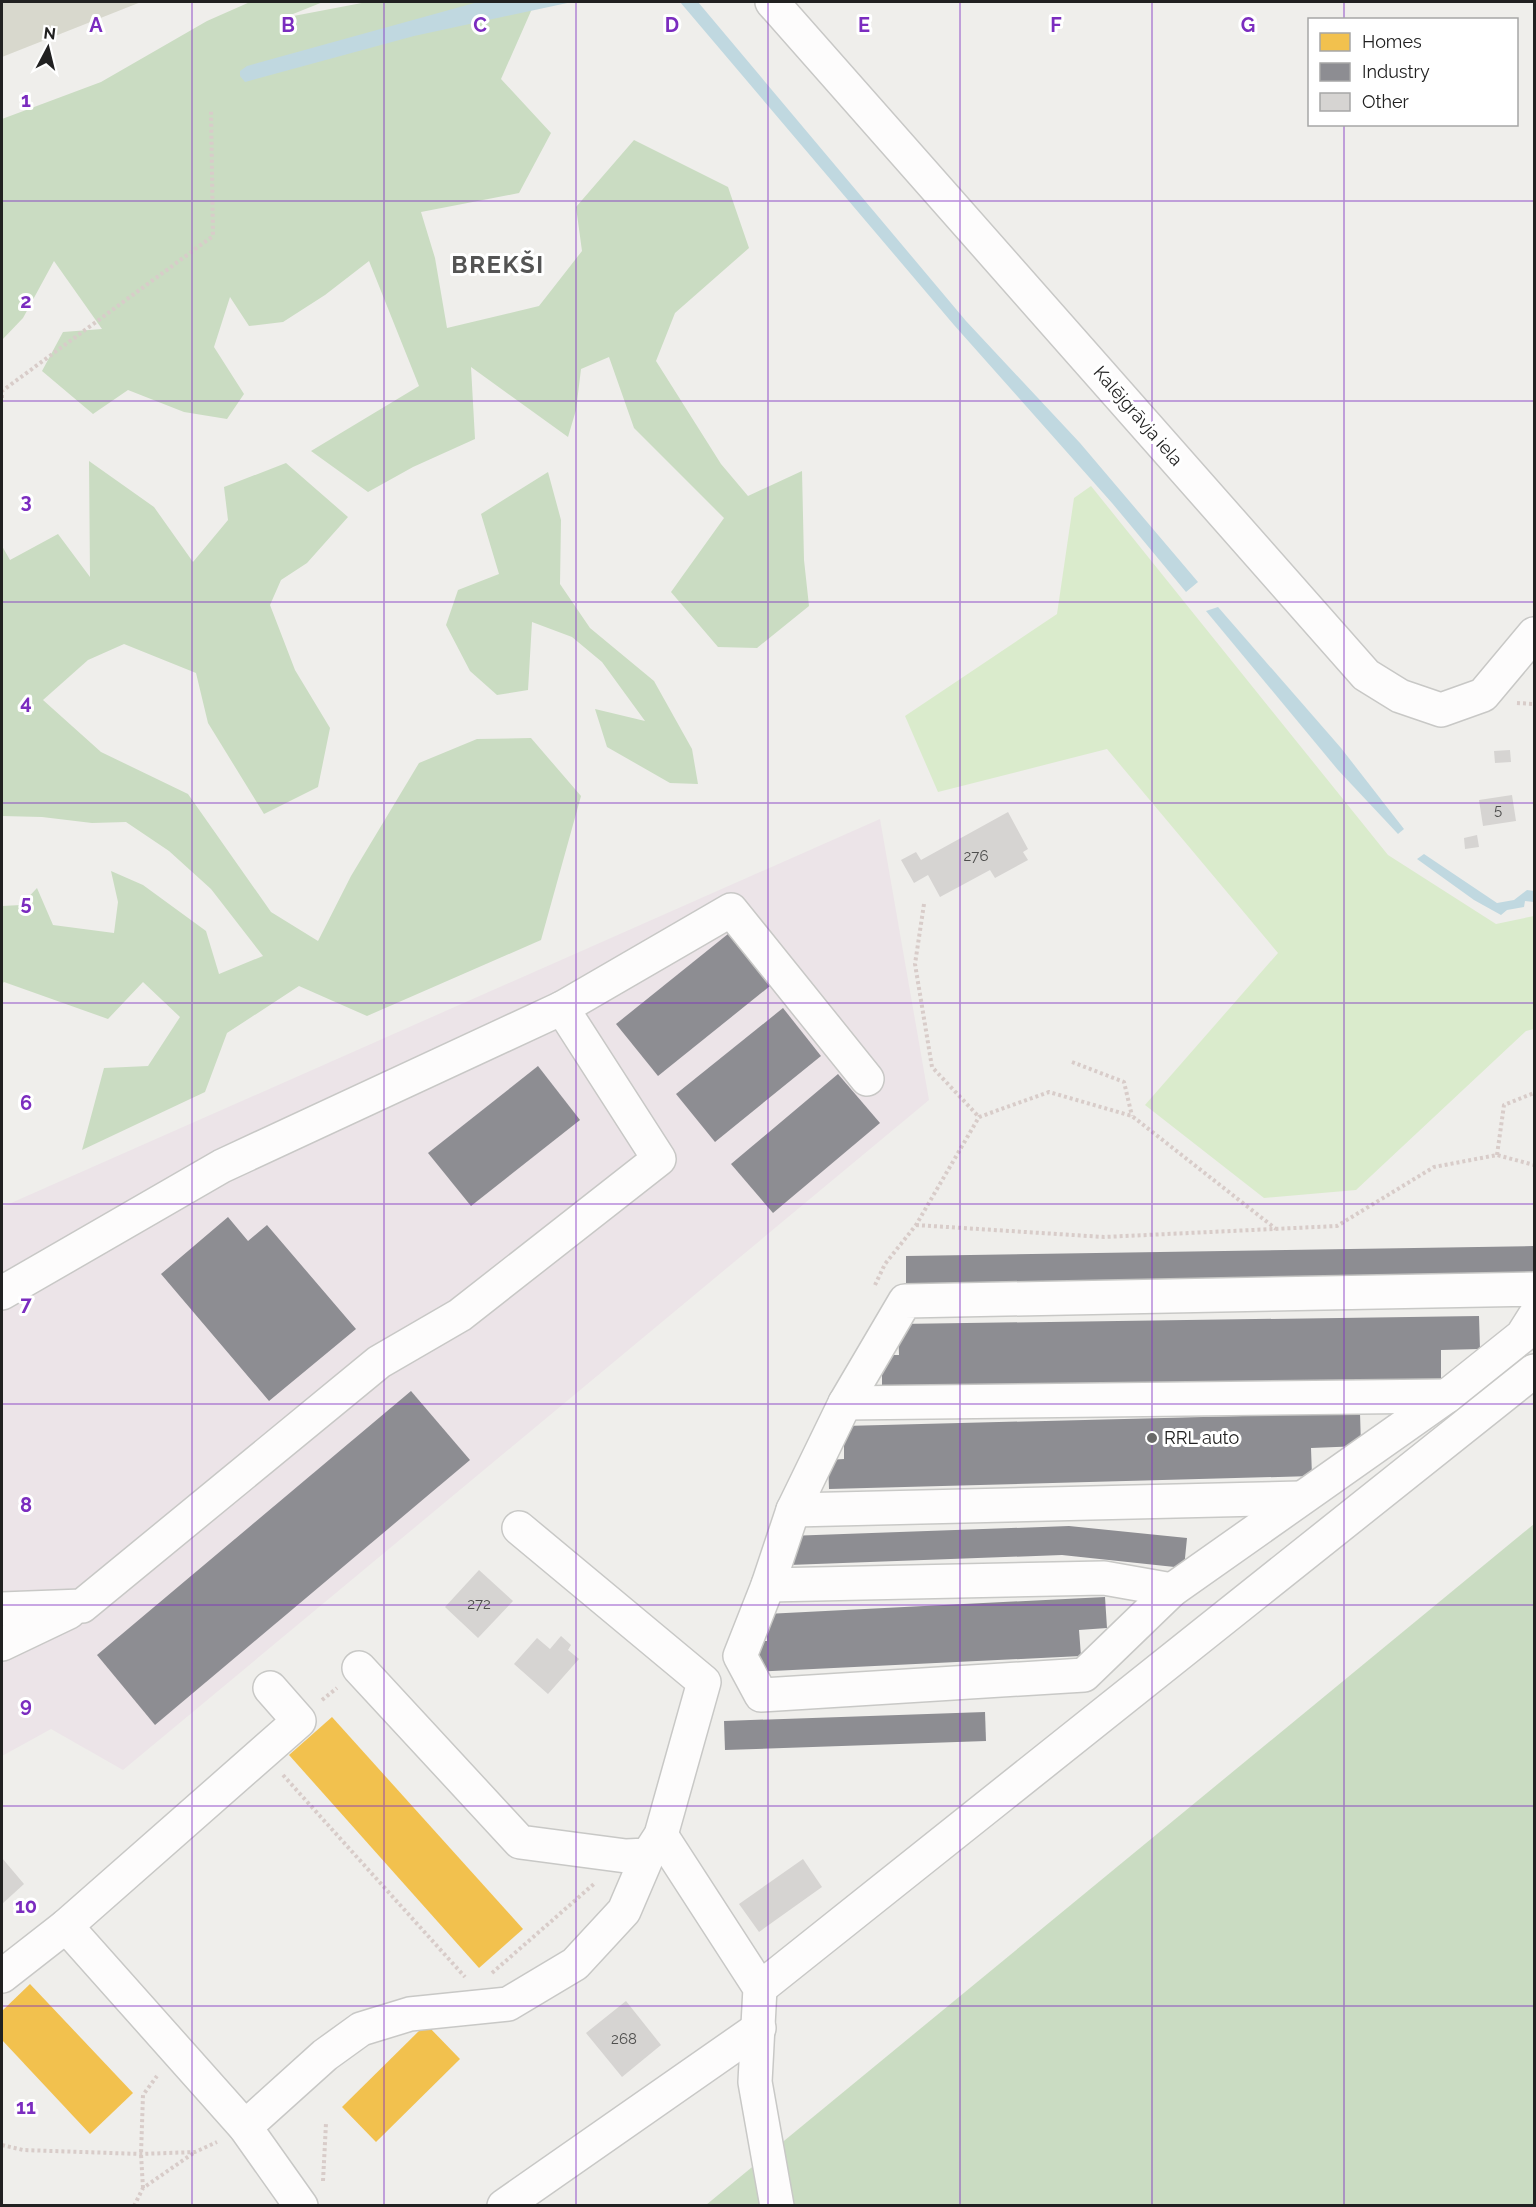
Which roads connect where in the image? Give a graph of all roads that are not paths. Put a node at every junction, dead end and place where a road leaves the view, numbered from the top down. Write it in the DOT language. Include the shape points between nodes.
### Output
graph roads {
  1 [pos="772,2"];
  2 [pos="1534,634"];
  3 [pos="562,1008"];
  4 [pos="867,1079"];
  5 [pos="1534,1289"];
  6 [pos="2,1293"];
  7 [pos="1534,1317"];
  8 [pos="1534,1371"];
  9 [pos="1447,1396"];
  10 [pos="846,1404"];
  11 [pos="1301,1498"];
  12 [pos="793,1510"];
  13 [pos="519,1528"];
  14 [pos="768,1585"];
  15 [pos="1172,1590"];
  16 [pos="82,1606"];
  17 [pos="2,1609"];
  18 [pos="2,1644"];
  19 [pos="359,1668"];
  20 [pos="270,1688"];
  21 [pos="645,1848"];
  22 [pos="66,1926"];
  23 [pos="2,1976"];
  24 [pos="760,1988"];
  25 [pos="759,2028"];
  26 [pos="245,2127"];
  27 [pos="312,2194"];
  28 [pos="504,2205"];
  29 [pos="777,2205"];
  1 -- 2 [label="street, Kalējgrāvja iela" via="1366,675 1400,696 1441,710 1483,695"];
  3 -- 4 [label="street" via="731,910"];
  3 -- 6 [label="street" via="222,1166"];
  3 -- 16 [label="street" via="658,1159 460,1315 379,1362"];
  5 -- 10 [label="street" via="904,1301"];
  7 -- 9 [label="street" via="1522,1336"];
  8 -- 24 [label="street"];
  9 -- 10 [label="street"];
  9 -- 11 [label="street"];
  10 -- 12 [label="street"];
  11 -- 12 [label="street"];
  11 -- 15 [label="street"];
  12 -- 14 [label="street"];
  13 -- 21 [label="street" via="704,1682"];
  14 -- 15 [label="street" via="1104,1578"];
  14 -- 15 [label="street" via="740,1656 761,1695 1084,1675"];
  16 -- 17 [label="street"];
  16 -- 18 [label="street"];
  19 -- 21 [label="street" via="520,1842"];
  20 -- 22 [label="street" via="299,1721"];
  21 -- 24 [label="street"];
  21 -- 26 [label="street" via="624,1911 575,1964 508,2004 410,2014 361,2029 325,2055"];
  22 -- 23 [label="street"];
  22 -- 26 [label="street"];
  24 -- 25 [label="street"];
  25 -- 28 [label="street"];
  25 -- 29 [label="street" via="755,2082"];
  26 -- 27 [label="street"];
}
